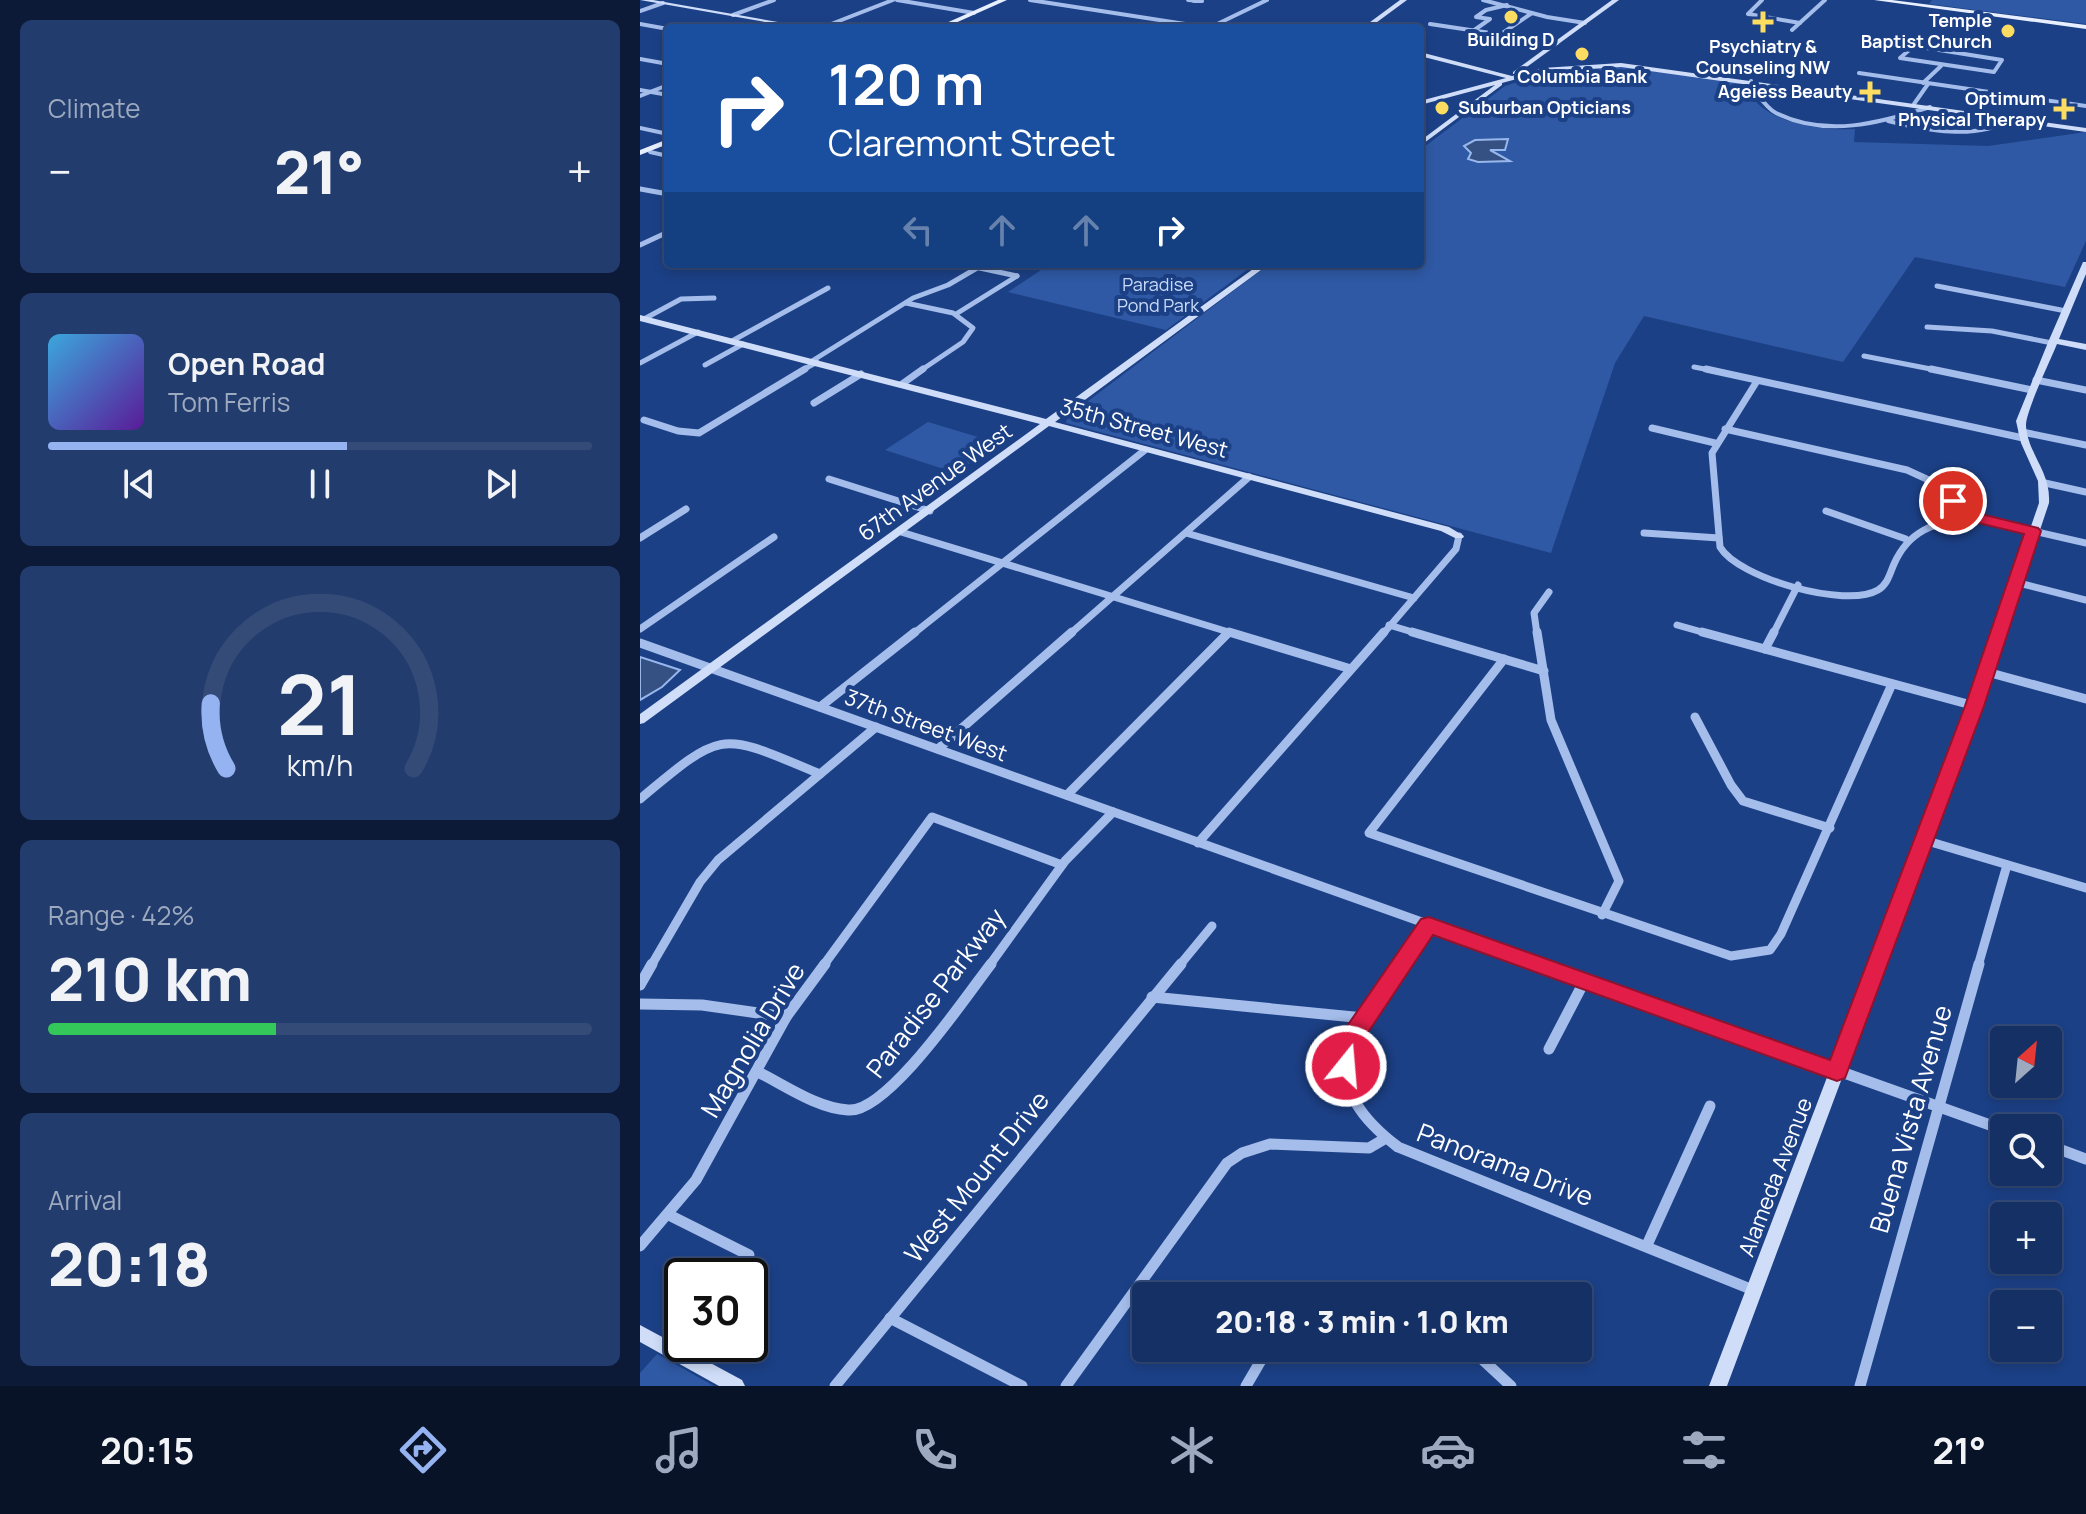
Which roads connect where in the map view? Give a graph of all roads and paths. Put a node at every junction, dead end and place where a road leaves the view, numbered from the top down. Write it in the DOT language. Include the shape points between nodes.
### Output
graph roads {
  1 [pos="643,0"];
  2 [pos="699,0"];
  3 [pos="774,0"];
  4 [pos="895,0"];
  5 [pos="1004,0"];
  6 [pos="1030,0"];
  7 [pos="1267,0"];
  8 [pos="1404,0"];
  9 [pos="1483,0"];
  10 [pos="1490,0"];
  11 [pos="1616,0"];
  12 [pos="1762,0"];
  13 [pos="1825,0"];
  14 [pos="1877,0"];
  15 [pos="663,3"];
  16 [pos="1508,5"];
  17 [pos="680,6"];
  18 [pos="640,11"];
  19 [pos="974,13"];
  20 [pos="1532,13"];
  21 [pos="733,15"];
  22 [pos="1585,23"];
  23 [pos="1800,23"];
  24 [pos="640,24"];
  25 [pos="786,24"];
  26 [pos="832,24"];
  27 [pos="948,24"];
  28 [pos="1184,24"];
  29 [pos="1218,24"];
  30 [pos="1371,24"];
  31 [pos="1430,24"];
  32 [pos="2086,27"];
  33 [pos="664,28"];
  34 [pos="1792,30"];
  35 [pos="1473,31"];
  36 [pos="1500,35"];
  37 [pos="1557,43"];
  38 [pos="1424,55"];
  39 [pos="640,59"];
  40 [pos="664,63"];
  41 [pos="1528,64"];
  42 [pos="1941,66"];
  43 [pos="1549,69"];
  44 [pos="1859,73"];
  45 [pos="1510,77"];
  46 [pos="1751,81"];
  47 [pos="1926,83"];
  48 [pos="664,87"];
  49 [pos="640,90"];
  50 [pos="651,92"];
  51 [pos="664,94"];
  52 [pos="640,96"];
  53 [pos="1424,102"];
  54 [pos="1914,104"];
  55 [pos="2086,106"];
  56 [pos="1930,107"];
  57 [pos="2010,119"];
  58 [pos="1887,120"];
  59 [pos="642,129"];
  60 [pos="2086,130"];
  61 [pos="664,133"];
  62 [pos="1424,133"];
  63 [pos="1433,134"];
  64 [pos="1424,141"];
  65 [pos="664,145"];
  66 [pos="643,154"];
  67 [pos="664,156"];
  68 [pos="640,189"];
  69 [pos="664,193"];
  70 [pos="664,234"];
  71 [pos="657,237"];
  72 [pos="664,240"];
  73 [pos="640,245"];
  74 [pos="2086,264"];
  75 [pos="977,268"];
  76 [pos="1254,268"];
  77 [pos="1937,286"];
  78 [pos="828,288"];
  79 [pos="714,298"];
  80 [pos="906,303"];
  81 [pos="2066,311"];
  82 [pos="956,314"];
  83 [pos="642,318"];
  84 [pos="1927,327"];
  85 [pos="698,332"];
  86 [pos="732,341"];
  87 [pos="2053,342"];
  88 [pos="743,344"];
  89 [pos="2086,347"];
  90 [pos="1864,356"];
  91 [pos="814,362"];
  92 [pos="640,363"];
  93 [pos="705,365"];
  94 [pos="1694,367"];
  95 [pos="861,374"];
  96 [pos="1757,381"];
  97 [pos="902,384"];
  98 [pos="2034,385"];
  99 [pos="2086,390"];
  100 [pos="814,403"];
  101 [pos="644,420"];
  102 [pos="1049,423"];
  103 [pos="1652,428"];
  104 [pos="1725,429"];
  105 [pos="2023,435"];
  106 [pos="1715,443"];
  107 [pos="2086,445"];
  108 [pos="1145,450"];
  109 [pos="1249,477"];
  110 [pos="829,479"];
  111 [pos="2045,483"];
  112 [pos="2086,492"];
  113 [pos="686,509"];
  114 [pos="930,511"];
  115 [pos="1826,511"];
  116 [pos="1967,516"];
  117 [pos="2033,531"];
  118 [pos="901,532"];
  119 [pos="1186,533"];
  120 [pos="1644,533"];
  121 [pos="1459,536"];
  122 [pos="774,537"];
  123 [pos="640,538"];
  124 [pos="1719,538"];
  125 [pos="1906,539"];
  126 [pos="2086,543"];
  127 [pos="1003,564"];
  128 [pos="2015,582"];
  129 [pos="1798,585"];
  130 [pos="1549,592"];
  131 [pos="1113,597"];
  132 [pos="1414,598"];
  133 [pos="2086,600"];
  134 [pos="1389,625"];
  135 [pos="1677,625"];
  136 [pos="640,629"];
  137 [pos="1228,633"];
  138 [pos="640,643"];
  139 [pos="1765,649"];
  140 [pos="1504,659"];
  141 [pos="712,668"];
  142 [pos="1351,669"];
  143 [pos="1544,671"];
  144 [pos="1987,672"];
  145 [pos="1892,684"];
  146 [pos="2086,699"];
  147 [pos="1975,706"];
  148 [pos="820,707"];
  149 [pos="1695,717"];
  150 [pos="640,720"];
  151 [pos="876,727"];
  152 [pos="938,749"];
  153 [pos="820,774"];
  154 [pos="1067,795"];
  155 [pos="640,799"];
  156 [pos="1113,812"];
  157 [pos="1830,828"];
  158 [pos="1924,840"];
  159 [pos="1198,843"];
  160 [pos="1062,865"];
  161 [pos="2007,865"];
  162 [pos="2086,888"];
  163 [pos="1602,915"];
  164 [pos="1429,925"];
  165 [pos="1212,926"];
  166 [pos="1585,980"];
  167 [pos="640,985"];
  168 [pos="1152,997"];
  169 [pos="640,1004"];
  170 [pos="786,1017"];
  171 [pos="1364,1018"];
  172 [pos="1549,1049"];
  173 [pos="758,1072"];
  174 [pos="1837,1072"];
  175 [pos="1710,1106"];
  176 [pos="1937,1106"];
  177 [pos="1990,1125"];
  178 [pos="1386,1138"];
  179 [pos="2062,1150"];
  180 [pos="2086,1159"];
  181 [pos="669,1215"];
  182 [pos="1647,1245"];
  183 [pos="640,1246"];
  184 [pos="749,1255"];
  185 [pos="1753,1290"];
  186 [pos="890,1318"];
  187 [pos="640,1333"];
  188 [pos="1260,1362"];
  189 [pos="1485,1362"];
  190 [pos="1723,1384"];
  191 [pos="736,1386"];
  192 [pos="835,1386"];
  193 [pos="1022,1386"];
  194 [pos="1066,1386"];
  195 [pos="1246,1386"];
  196 [pos="1511,1386"];
  197 [pos="1860,1386"];
  1 -- 15 [label="street"];
  2 -- 17 [label="street"];
  3 -- 21 [label="street"];
  4 -- 19 [label="street"];
  4 -- 26 [label="street"];
  5 -- 19 [label="main road"];
  6 -- 28 [label="street"];
  7 -- 29 [label="street"];
  8 -- 30 [label="street"];
  9 -- 10 [label="street"];
  10 -- 16 [label="street"];
  11 -- 22 [label="street"];
  12 -- 23 [label="street" via="1750,15"];
  13 -- 23 [label="street"];
  14 -- 32 [label="main road"];
  15 -- 17 [label="street"];
  15 -- 18 [label="street"];
  16 -- 20 [label="street"];
  16 -- 35 [label="street" via="1478,15 1490,19"];
  17 -- 21 [label="street"];
  19 -- 27 [label="main road"];
  20 -- 22 [label="street"];
  20 -- 36 [label="street"];
  21 -- 25 [label="street"];
  22 -- 37 [label="street"];
  23 -- 34 [label="street"];
  24 -- 33 [label="street"];
  31 -- 35 [label="street"];
  35 -- 36 [label="street"];
  36 -- 37 [label="street"];
  37 -- 41 [label="street"];
  38 -- 45 [label="street"];
  39 -- 40 [label="street"];
  41 -- 43 [label="street"];
  41 -- 45 [label="street"];
  42 -- 42 [label="street" via="1900,58 1914,46 2002,60 1994,72"];
  42 -- 47 [label="street"];
  43 -- 45 [label="street"];
  43 -- 46 [label="street" via="1632,65"];
  44 -- 47 [label="street"];
  45 -- 53 [label="street"];
  45 -- 63 [label="street"];
  46 -- 54 [label="street"];
  46 -- 58 [label="street" via="1769,109 1795,121 1841,127"];
  47 -- 54 [label="street"];
  47 -- 55 [label="street"];
  48 -- 50 [label="street"];
  49 -- 50 [label="street"];
  50 -- 51 [label="street"];
  50 -- 52 [label="street"];
  54 -- 56 [label="street"];
  56 -- 57 [label="street"];
  56 -- 58 [label="street"];
  57 -- 58 [label="street" via="2001,127 1963,130"];
  57 -- 60 [label="street"];
  59 -- 61 [label="street"];
  62 -- 63 [label="street"];
  63 -- 64 [label="street"];
  65 -- 66 [label="main road"];
  66 -- 67 [label="street"];
  68 -- 69 [label="street"];
  70 -- 71 [label="street"];
  71 -- 72 [label="street"];
  71 -- 73 [label="street"];
  74 -- 81 [label="street"];
  75 -- 80 [label="street"];
  75 -- 82 [label="street" via="1017,276"];
  76 -- 102 [label="street, 67th Avenue West"];
  77 -- 81 [label="street"];
  78 -- 86 [label="street"];
  79 -- 83 [label="street" via="681,299"];
  80 -- 82 [label="street"];
  80 -- 91 [label="street"];
  81 -- 87 [label="street"];
  82 -- 97 [label="street" via="970,322 973,332"];
  83 -- 85 [label="street, 35th Street West"];
  84 -- 87 [label="street"];
  85 -- 86 [label="street, 35th Street West"];
  85 -- 92 [label="street"];
  86 -- 88 [label="street, 35th Street West"];
  87 -- 89 [label="street"];
  87 -- 98 [label="street"];
  88 -- 91 [label="street, 35th Street West"];
  88 -- 93 [label="street"];
  90 -- 98 [label="street"];
  91 -- 95 [label="street, 35th Street West"];
  91 -- 101 [label="street" via="699,433"];
  94 -- 96 [label="street"];
  95 -- 97 [label="street, 35th Street West"];
  95 -- 100 [label="street"];
  96 -- 104 [label="street"];
  96 -- 105 [label="street"];
  97 -- 102 [label="street, 35th Street West"];
  98 -- 99 [label="street"];
  98 -- 105 [label="street" via="2022,415"];
  102 -- 108 [label="street, 35th Street West"];
  102 -- 114 [label="street, 67th Avenue West"];
  103 -- 106 [label="street"];
  104 -- 106 [label="street"];
  104 -- 116 [label="street" via="1916,473 1940,487"];
  105 -- 107 [label="street"];
  105 -- 111 [label="street"];
  106 -- 124 [label="street" via="1711,458"];
  108 -- 109 [label="street, 35th Street West"];
  108 -- 127 [label="street"];
  109 -- 119 [label="street"];
  109 -- 121 [label="street, 35th Street West"];
  110 -- 114 [label="street"];
  111 -- 112 [label="street"];
  111 -- 117 [label="street, Alameda Avenue"];
  113 -- 123 [label="street"];
  114 -- 118 [label="street, 67th Avenue West"];
  115 -- 125 [label="street"];
  116 -- 117 [label="street"];
  116 -- 125 [label="street" via="1925,527"];
  117 -- 126 [label="street"];
  117 -- 128 [label="street, Alameda Avenue"];
  118 -- 127 [label="street"];
  118 -- 141 [label="street, 67th Avenue West"];
  119 -- 131 [label="street"];
  119 -- 132 [label="street"];
  120 -- 124 [label="street"];
  121 -- 132 [label="street" via="1456,549"];
  122 -- 136 [label="street"];
  124 -- 129 [label="street" via="1722,552 1739,567"];
  125 -- 129 [label="street" via="1876,592 1841,596"];
  127 -- 131 [label="street"];
  127 -- 148 [label="street"];
  128 -- 133 [label="street"];
  128 -- 144 [label="street, Alameda Avenue"];
  129 -- 139 [label="street"];
  130 -- 143 [label="street" via="1534,613"];
  131 -- 137 [label="street"];
  131 -- 152 [label="street"];
  132 -- 134 [label="street"];
  134 -- 140 [label="street"];
  134 -- 142 [label="street"];
  135 -- 139 [label="street"];
  137 -- 142 [label="street"];
  137 -- 154 [label="street"];
  138 -- 141 [label="street, 37th Street West"];
  139 -- 145 [label="street"];
  140 -- 143 [label="street"];
  140 -- 163 [label="street" via="1369,833"];
  141 -- 148 [label="street, 37th Street West"];
  141 -- 150 [label="street, 67th Avenue West"];
  142 -- 159 [label="street"];
  143 -- 163 [label="street" via="1551,720 1619,881"];
  144 -- 146 [label="street"];
  144 -- 147 [label="street, Alameda Avenue"];
  145 -- 147 [label="street"];
  145 -- 157 [label="street"];
  147 -- 158 [label="street, Alameda Avenue"];
  148 -- 151 [label="street, 37th Street West"];
  149 -- 157 [label="street" via="1743,801"];
  151 -- 152 [label="street, 37th Street West"];
  151 -- 153 [label="street"];
  152 -- 154 [label="street, 37th Street West"];
  153 -- 155 [label="street" via="737,742 721,742 705,748"];
  153 -- 167 [label="street" via="708,871"];
  154 -- 156 [label="street, 37th Street West"];
  156 -- 159 [label="street, 37th Street West"];
  156 -- 160 [label="street, Paradise Parkway"];
  157 -- 163 [label="street" via="1770,950 1739,956 1717,953"];
  158 -- 161 [label="street"];
  158 -- 174 [label="street, Alameda Avenue"];
  159 -- 164 [label="street, 37th Street West"];
  160 -- 170 [label="street, Magnolia Drive" via="932,817"];
  160 -- 173 [label="street, Paradise Parkway" via="918,1060 879,1101 859,1111 838,1109"];
  161 -- 162 [label="street"];
  161 -- 176 [label="street, Buena Vista Avenue"];
  164 -- 166 [label="street, 37th Street West"];
  164 -- 171 [label="street, Panorama Drive"];
  165 -- 168 [label="street, West Mount Drive"];
  166 -- 172 [label="street"];
  166 -- 174 [label="street, 37th Street West"];
  168 -- 171 [label="street"];
  168 -- 186 [label="street, West Mount Drive"];
  169 -- 170 [label="street" via="702,1005"];
  170 -- 173 [label="street, Magnolia Drive"];
  171 -- 178 [label="street, Panorama Drive" via="1348,1047 1347,1076 1356,1103"];
  173 -- 181 [label="street, Magnolia Drive" via="696,1180"];
  174 -- 176 [label="street, 37th Street West"];
  174 -- 185 [label="street, Alameda Avenue"];
  175 -- 182 [label="street"];
  176 -- 177 [label="street, 37th Street West"];
  176 -- 197 [label="street, Buena Vista Avenue"];
  178 -- 182 [label="street, Panorama Drive"];
  178 -- 194 [label="street" via="1369,1148 1270,1144 1227,1163"];
  179 -- 180 [label="street"];
  181 -- 183 [label="street, Magnolia Drive"];
  181 -- 184 [label="street"];
  182 -- 185 [label="street, Panorama Drive"];
  185 -- 190 [label="street, Alameda Avenue"];
  186 -- 192 [label="street, West Mount Drive"];
  186 -- 193 [label="street"];
  187 -- 191 [label="street"];
  188 -- 195 [label="street"];
  189 -- 196 [label="street"];
}
